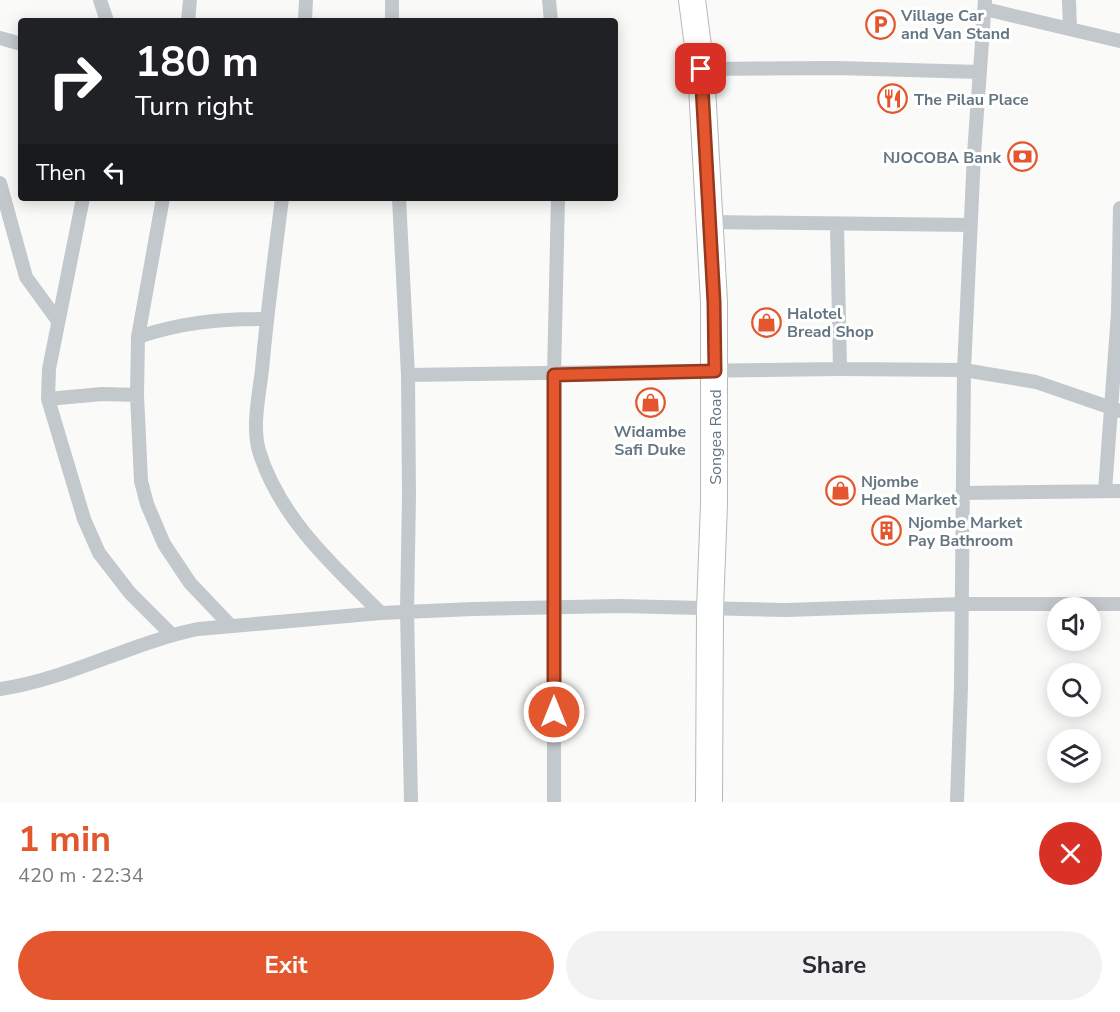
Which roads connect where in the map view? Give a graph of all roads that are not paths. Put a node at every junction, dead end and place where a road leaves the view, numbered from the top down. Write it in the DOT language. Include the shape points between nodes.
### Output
graph roads {
  1 [pos="100,0"];
  2 [pos="190,0"];
  3 [pos="306,0"];
  4 [pos="392,0"];
  5 [pos="549,0"];
  6 [pos="692,0"];
  7 [pos="1069,0"];
  8 [pos="985,4"];
  9 [pos="106,18"];
  10 [pos="188,18"];
  11 [pos="305,18"];
  12 [pos="392,18"];
  13 [pos="551,18"];
  14 [pos="1070,29"];
  15 [pos="0,38"];
  16 [pos="1120,40"];
  17 [pos="18,43"];
  18 [pos="701,69"];
  19 [pos="980,72"];
  20 [pos="0,183"];
  21 [pos="82,201"];
  22 [pos="162,201"];
  23 [pos="282,201"];
  24 [pos="399,201"];
  25 [pos="558,201"];
  26 [pos="1120,208"];
  27 [pos="709,222"];
  28 [pos="837,224"];
  29 [pos="971,225"];
  30 [pos="266,319"];
  31 [pos="58,321"];
  32 [pos="138,337"];
  33 [pos="840,369"];
  34 [pos="964,370"];
  35 [pos="715,371"];
  36 [pos="408,375"];
  37 [pos="554,375"];
  38 [pos="137,395"];
  39 [pos="48,399"];
  40 [pos="1115,410"];
  41 [pos="1104,491"];
  42 [pos="1120,492"];
  43 [pos="962,493"];
  44 [pos="962,604"];
  45 [pos="1120,604"];
  46 [pos="555,607"];
  47 [pos="710,609"];
  48 [pos="407,611"];
  49 [pos="381,613"];
  50 [pos="230,625"];
  51 [pos="172,635"];
  52 [pos="0,689"];
  53 [pos="411,802"];
  54 [pos="554,802"];
  55 [pos="709,802"];
  56 [pos="957,802"];
  1 -- 9 [label="street"];
  2 -- 10 [label="street"];
  3 -- 11 [label="street"];
  4 -- 12 [label="street"];
  5 -- 13 [label="street"];
  6 -- 18 [label="highway, Songea Road"];
  7 -- 14 [label="street"];
  8 -- 14 [label="street"];
  8 -- 19 [label="street"];
  14 -- 16 [label="street"];
  15 -- 17 [label="street"];
  18 -- 19 [label="street"];
  18 -- 27 [label="highway, Songea Road"];
  19 -- 29 [label="street"];
  20 -- 31 [label="street" via="26,277"];
  21 -- 31 [label="street"];
  22 -- 32 [label="street"];
  23 -- 30 [label="street"];
  24 -- 36 [label="street"];
  25 -- 37 [label="street"];
  26 -- 40 [label="street"];
  27 -- 28 [label="street"];
  27 -- 35 [label="highway, Songea Road"];
  28 -- 29 [label="street"];
  28 -- 33 [label="street"];
  29 -- 34 [label="street"];
  30 -- 32 [label="street" via="198,321"];
  30 -- 49 [label="street" via="257,417 258,448 268,477 330,565"];
  31 -- 39 [label="street"];
  32 -- 38 [label="street"];
  33 -- 34 [label="street"];
  33 -- 35 [label="street"];
  34 -- 40 [label="street" via="1036,382"];
  34 -- 43 [label="street"];
  35 -- 37 [label="street"];
  35 -- 47 [label="highway, Songea Road"];
  36 -- 37 [label="street"];
  36 -- 48 [label="street"];
  37 -- 46 [label="street"];
  38 -- 39 [label="street"];
  38 -- 50 [label="street" via="141,481 156,529 190,584"];
  39 -- 51 [label="street" via="84,519 99,553 130,593"];
  40 -- 41 [label="street"];
  41 -- 42 [label="street"];
  41 -- 43 [label="street"];
  43 -- 44 [label="street"];
  44 -- 45 [label="street"];
  44 -- 47 [label="street"];
  44 -- 56 [label="street"];
  46 -- 47 [label="street"];
  46 -- 48 [label="street"];
  46 -- 54 [label="street"];
  47 -- 55 [label="highway, Songea Road"];
  48 -- 49 [label="street"];
  48 -- 53 [label="street"];
  49 -- 50 [label="street"];
  50 -- 51 [label="street"];
  51 -- 52 [label="street" via="60,676"];
}
